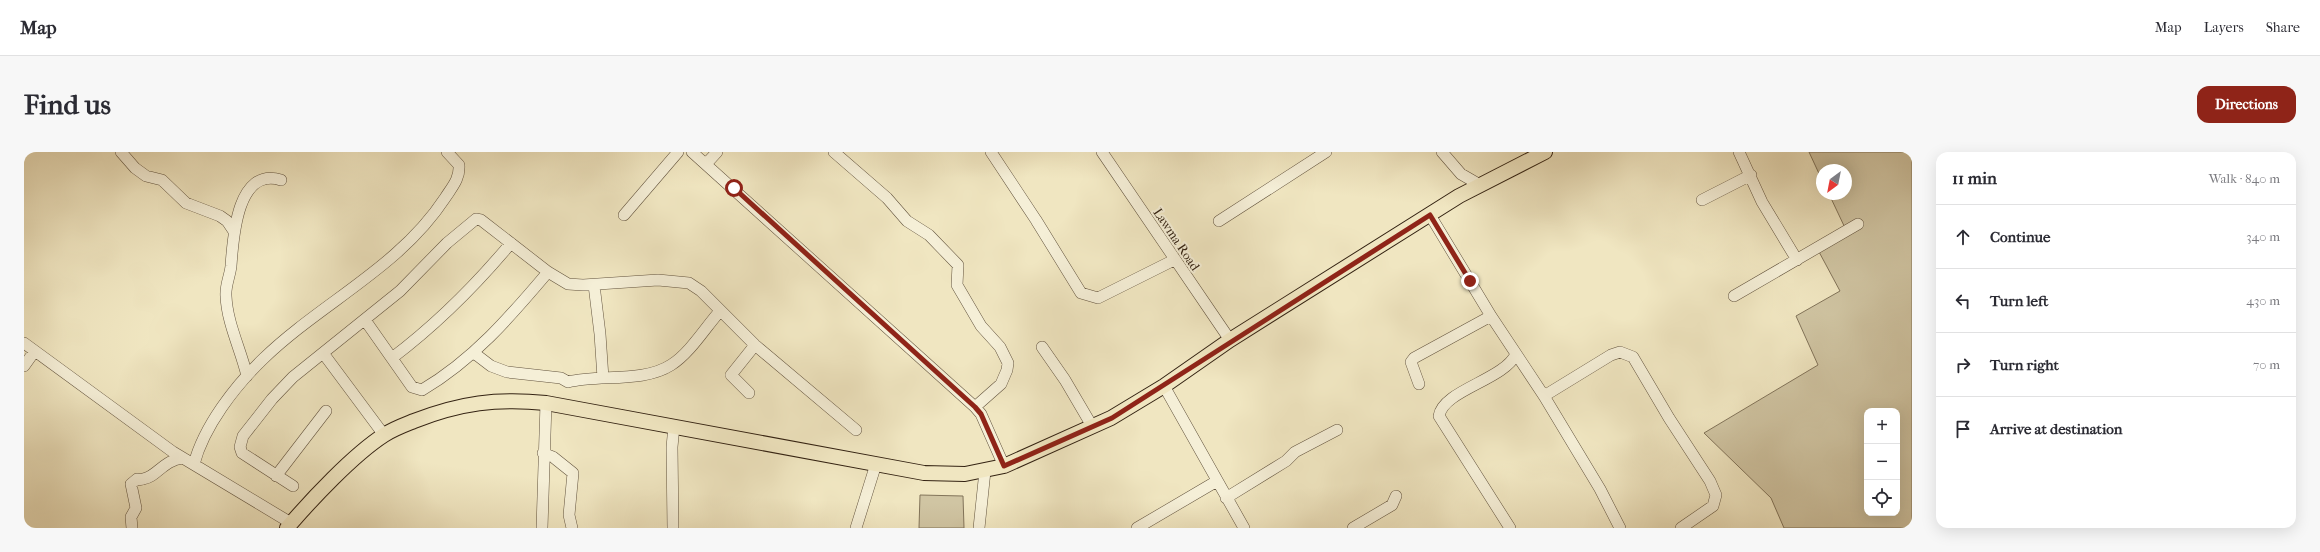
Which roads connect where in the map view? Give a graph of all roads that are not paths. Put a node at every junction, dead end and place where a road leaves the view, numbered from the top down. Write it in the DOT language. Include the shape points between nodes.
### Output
graph roads {
  1 [pos="121,152"];
  2 [pos="447,152"];
  3 [pos="678,152"];
  4 [pos="692,152"];
  5 [pos="716,152"];
  6 [pos="834,152"];
  7 [pos="990,152"];
  8 [pos="1102,152"];
  9 [pos="1326,152"];
  10 [pos="1442,152"];
  11 [pos="1545,152"];
  12 [pos="1739,152"];
  13 [pos="706,164"];
  14 [pos="1461,174"];
  15 [pos="1751,175"];
  16 [pos="281,180"];
  17 [pos="1480,185"];
  18 [pos="1459,196"];
  19 [pos="1702,200"];
  20 [pos="624,215"];
  21 [pos="1430,215"];
  22 [pos="1219,221"];
  23 [pos="1858,224"];
  24 [pos="234,230"];
  25 [pos="511,243"];
  26 [pos="1174,260"];
  27 [pos="1797,260"];
  28 [pos="548,272"];
  29 [pos="594,285"];
  30 [pos="1734,296"];
  31 [pos="720,311"];
  32 [pos="1491,316"];
  33 [pos="365,320"];
  34 [pos="1230,340"];
  35 [pos="24,343"];
  36 [pos="755,345"];
  37 [pos="1042,347"];
  38 [pos="34,352"];
  39 [pos="323,353"];
  40 [pos="474,353"];
  41 [pos="1516,354"];
  42 [pos="392,358"];
  43 [pos="24,366"];
  44 [pos="247,376"];
  45 [pos="603,378"];
  46 [pos="1419,384"];
  47 [pos="1164,386"];
  48 [pos="749,394"];
  49 [pos="1544,396"];
  50 [pos="546,403"];
  51 [pos="975,407"];
  52 [pos="326,411"];
  53 [pos="674,426"];
  54 [pos="1092,426"];
  55 [pos="856,430"];
  56 [pos="1337,430"];
  57 [pos="384,435"];
  58 [pos="543,454"];
  59 [pos="183,458"];
  60 [pos="194,464"];
  61 [pos="876,464"];
  62 [pos="1004,466"];
  63 [pos="985,471"];
  64 [pos="276,476"];
  65 [pos="1217,481"];
  66 [pos="293,486"];
  67 [pos="1396,496"];
  68 [pos="1226,498"];
  69 [pos="289,526"];
  70 [pos="132,528"];
  71 [pos="542,528"];
  72 [pos="572,528"];
  73 [pos="673,528"];
  74 [pos="856,528"];
  75 [pos="979,528"];
  76 [pos="1137,528"];
  77 [pos="1244,528"];
  78 [pos="1353,528"];
  79 [pos="1510,528"];
  80 [pos="1620,528"];
  81 [pos="1681,528"];
  1 -- 24 [label="street" via="146,176 162,180 186,203 220,216"];
  2 -- 44 [label="street" via="459,165 458,176 442,202 409,244 286,339"];
  3 -- 20 [label="street"];
  4 -- 13 [label="street"];
  5 -- 13 [label="street"];
  6 -- 51 [label="street" via="887,198 907,221 929,235 958,264 957,285 981,326 1000,347 1008,363 1008,370 1001,384"];
  7 -- 26 [label="street" via="1081,293 1098,298"];
  8 -- 26 [label="street, Lawma Road"];
  9 -- 22 [label="street"];
  10 -- 14 [label="street"];
  11 -- 17 [label="main road"];
  12 -- 15 [label="street"];
  13 -- 51 [label="street"];
  14 -- 17 [label="street"];
  14 -- 18 [label="street"];
  15 -- 19 [label="street"];
  15 -- 27 [label="street" via="1762,202"];
  16 -- 24 [label="street" via="270,176 251,188 243,198"];
  17 -- 18 [label="main road"];
  18 -- 21 [label="main road"];
  21 -- 32 [label="street"];
  21 -- 34 [label="main road"];
  23 -- 27 [label="street"];
  24 -- 44 [label="street" via="226,296 231,324"];
  25 -- 28 [label="street"];
  25 -- 33 [label="street" via="481,220 472,221 400,291"];
  25 -- 42 [label="street" via="461,300"];
  26 -- 34 [label="street, Lawma Road"];
  27 -- 30 [label="street"];
  28 -- 29 [label="street" via="568,284"];
  28 -- 40 [label="street"];
  29 -- 31 [label="street" via="658,280 690,283"];
  29 -- 45 [label="street"];
  31 -- 36 [label="street"];
  31 -- 45 [label="street" via="671,365 654,372"];
  32 -- 41 [label="street"];
  32 -- 46 [label="street" via="1414,358 1411,362"];
  33 -- 39 [label="street"];
  33 -- 42 [label="street"];
  34 -- 47 [label="main road"];
  35 -- 38 [label="street"];
  36 -- 48 [label="street" via="731,375"];
  36 -- 55 [label="street"];
  37 -- 54 [label="street"];
  38 -- 43 [label="street"];
  38 -- 59 [label="street"];
  39 -- 57 [label="street"];
  39 -- 64 [label="street" via="293,377 272,399 240,442 242,453"];
  40 -- 42 [label="street" via="422,390 412,386"];
  40 -- 45 [label="street" via="491,366 507,372 561,378 568,382"];
  41 -- 49 [label="street"];
  41 -- 79 [label="street" via="1507,367 1447,403 1439,416"];
  44 -- 60 [label="street" via="229,397 205,436 198,448"];
  47 -- 54 [label="main road" via="1112,418"];
  47 -- 65 [label="street"];
  49 -- 80 [label="street" via="1600,488"];
  49 -- 81 [label="street" via="1611,355 1620,352 1633,357 1710,481 1716,495 1715,502 1710,508"];
  50 -- 53 [label="main road"];
  50 -- 57 [label="main road" via="515,400 458,406"];
  50 -- 58 [label="street"];
  51 -- 62 [label="street" via="981,414"];
  52 -- 64 [label="street"];
  53 -- 61 [label="main road"];
  53 -- 73 [label="street"];
  54 -- 62 [label="main road"];
  56 -- 68 [label="street" via="1295,452 1286,461"];
  57 -- 69 [label="main road" via="339,474"];
  58 -- 71 [label="street"];
  58 -- 72 [label="street" via="553,457 573,473 569,515"];
  59 -- 60 [label="street"];
  59 -- 70 [label="street" via="168,462 131,484 136,508 131,517"];
  60 -- 69 [label="street"];
  61 -- 63 [label="main road" via="924,473 952,475"];
  61 -- 74 [label="street"];
  62 -- 63 [label="main road"];
  63 -- 75 [label="street"];
  64 -- 66 [label="street"];
  65 -- 68 [label="street"];
  65 -- 76 [label="street"];
  67 -- 78 [label="street" via="1392,504"];
  68 -- 77 [label="street"];
}
